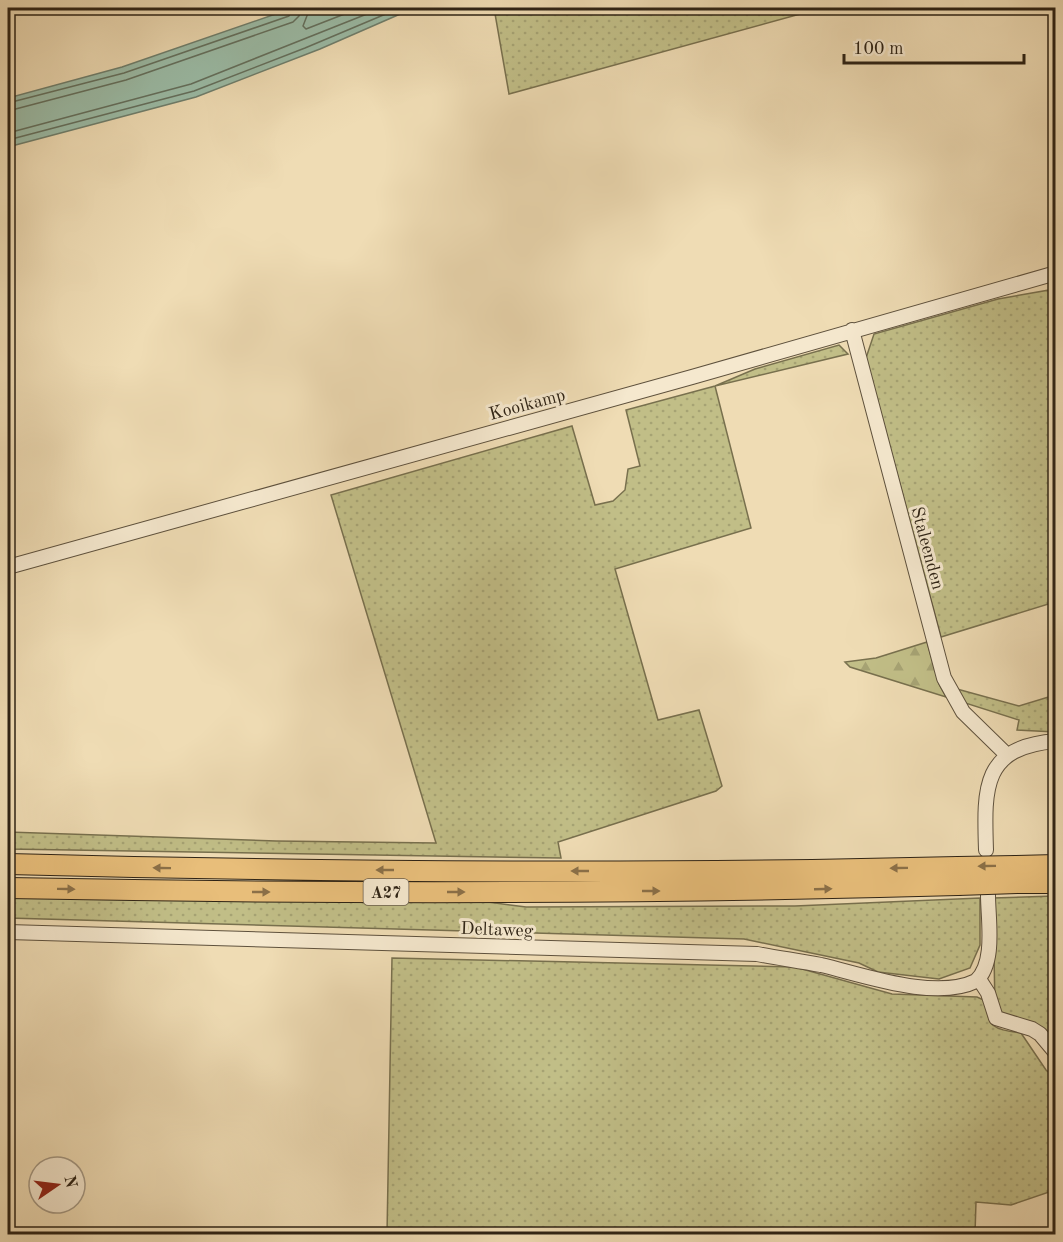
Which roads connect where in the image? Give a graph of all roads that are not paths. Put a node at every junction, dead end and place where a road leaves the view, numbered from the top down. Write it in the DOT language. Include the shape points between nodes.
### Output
graph roads {
  1 [pos="1056,273"];
  2 [pos="852,330"];
  3 [pos="8,567"];
  4 [pos="1056,741"];
  5 [pos="1007,755"];
  6 [pos="987,850"];
  7 [pos="8,864"];
  8 [pos="1056,865"];
  9 [pos="1017,874"];
  10 [pos="958,876"];
  11 [pos="1056,883"];
  12 [pos="8,888"];
  13 [pos="988,895"];
  14 [pos="8,932"];
  15 [pos="980,979"];
  16 [pos="1056,1053"];
  1 -- 2 [label="street, Kooikamp"];
  2 -- 3 [label="street, Kooikamp"];
  2 -- 5 [label="street, Staleenden" via="944,678 963,712"];
  4 -- 5 [label="street" via="1032,743"];
  5 -- 6 [label="street" via="997,766 987,790"];
  10 -- 7 [label="highway, A27, one-way"];
  8 -- 9 [label="highway, A27"];
  9 -- 10 [label="highway, A27, bridge"];
  9 -- 11 [label="highway, A27"];
  12 -- 10 [label="highway, A27, one-way" via="600,891"];
  13 -- 15 [label="street" via="988,959"];
  14 -- 15 [label="street, Deltaweg" via="757,954 821,965 876,981 918,986 960,987"];
  15 -- 16 [label="street" via="996,1018 1032,1029"];
}
